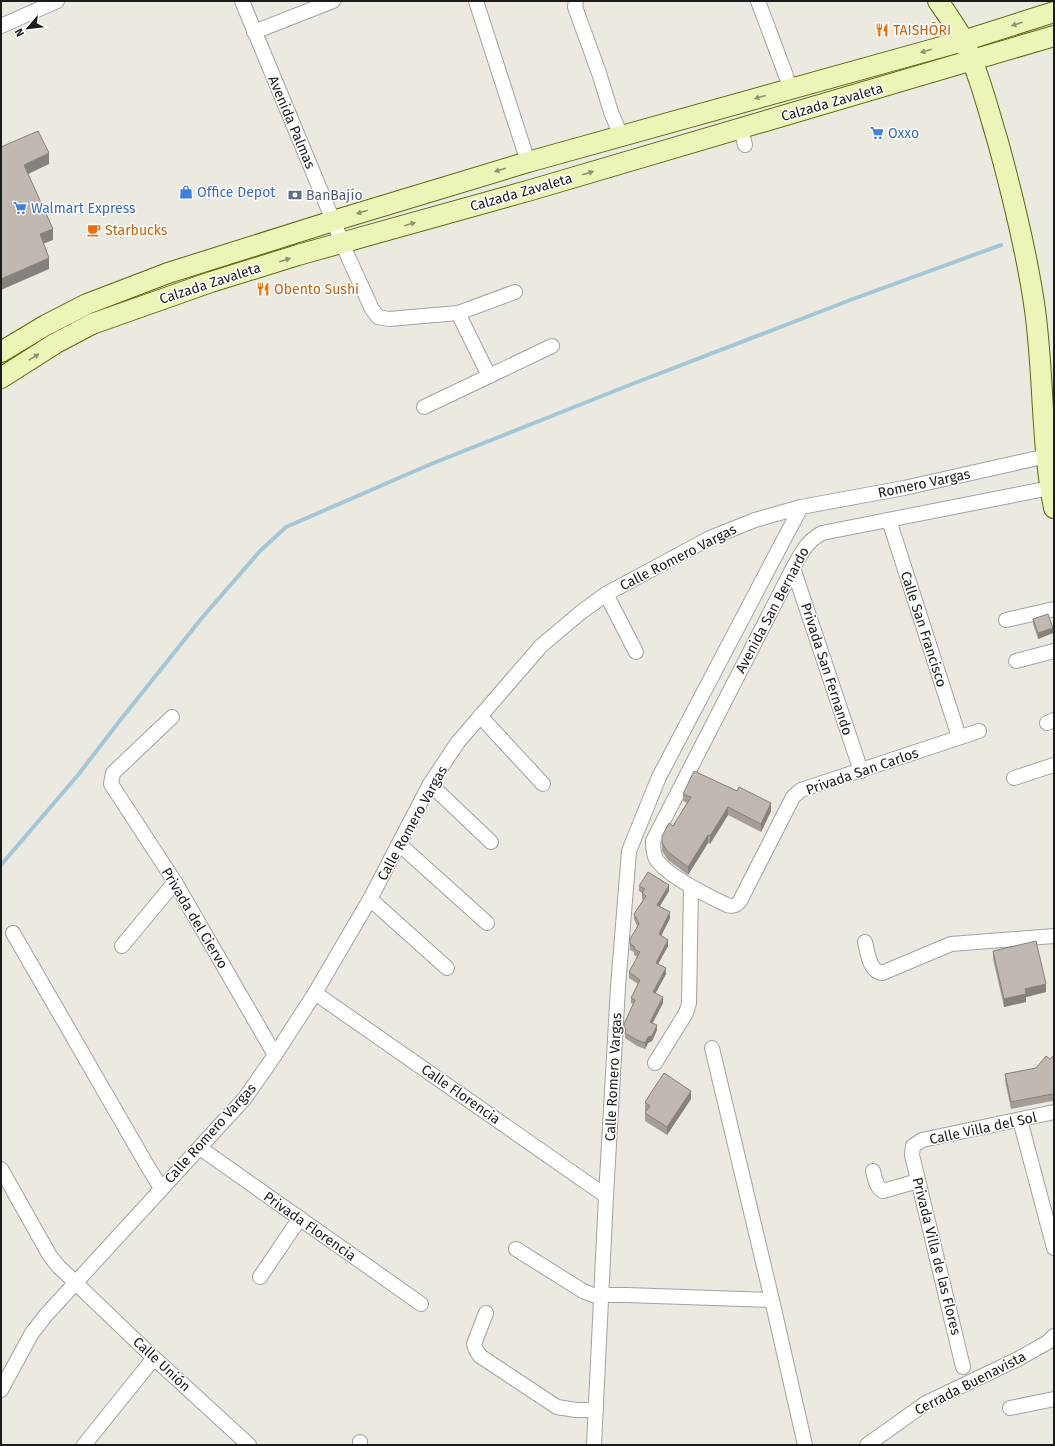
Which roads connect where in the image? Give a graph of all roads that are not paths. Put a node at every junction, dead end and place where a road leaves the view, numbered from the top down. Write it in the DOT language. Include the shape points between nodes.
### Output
graph roads {
  1 [pos="57,1"];
  2 [pos="242,1"];
  3 [pos="333,1"];
  4 [pos="476,1"];
  5 [pos="576,1"];
  6 [pos="758,1"];
  7 [pos="938,1"];
  8 [pos="1054,12"];
  9 [pos="1,26"];
  10 [pos="254,32"];
  11 [pos="1054,36"];
  12 [pos="963,41"];
  13 [pos="972,60"];
  14 [pos="791,89"];
  15 [pos="621,136"];
  16 [pos="528,162"];
  17 [pos="333,221"];
  18 [pos="342,243"];
  19 [pos="515,292"];
  20 [pos="458,313"];
  21 [pos="552,346"];
  22 [pos="1,352"];
  23 [pos="489,376"];
  24 [pos="1,378"];
  25 [pos="424,407"];
  26 [pos="1047,456"];
  27 [pos="1050,488"];
  28 [pos="801,507"];
  29 [pos="1054,508"];
  30 [pos="889,520"];
  31 [pos="793,568"];
  32 [pos="606,594"];
  33 [pos="1054,609"];
  34 [pos="1006,620"];
  35 [pos="1054,651"];
  36 [pos="636,652"];
  37 [pos="1016,661"];
  38 [pos="480,716"];
  39 [pos="172,718"];
  40 [pos="979,731"];
  41 [pos="960,737"];
  42 [pos="1054,765"];
  43 [pos="861,771"];
  44 [pos="1014,778"];
  45 [pos="430,784"];
  46 [pos="543,784"];
  47 [pos="491,842"];
  48 [pos="399,844"];
  49 [pos="175,882"];
  50 [pos="691,887"];
  51 [pos="370,899"];
  52 [pos="487,923"];
  53 [pos="13,933"];
  54 [pos="1054,936"];
  55 [pos="865,942"];
  56 [pos="122,946"];
  57 [pos="447,968"];
  58 [pos="315,993"];
  59 [pos="712,1048"];
  60 [pos="275,1055"];
  61 [pos="655,1063"];
  62 [pos="1054,1112"];
  63 [pos="1020,1120"];
  64 [pos="913,1146"];
  65 [pos="200,1148"];
  66 [pos="1,1169"];
  67 [pos="873,1171"];
  68 [pos="918,1181"];
  69 [pos="161,1188"];
  70 [pos="606,1196"];
  71 [pos="300,1218"];
  72 [pos="1054,1248"];
  73 [pos="516,1249"];
  74 [pos="260,1277"];
  75 [pos="76,1282"];
  76 [pos="602,1295"];
  77 [pos="772,1300"];
  78 [pos="421,1304"];
  79 [pos="486,1313"];
  80 [pos="1054,1336"];
  81 [pos="154,1358"];
  82 [pos="963,1367"];
  83 [pos="1,1390"];
  84 [pos="1054,1399"];
  85 [pos="1010,1408"];
  86 [pos="596,1410"];
  87 [pos="84,1445"];
  88 [pos="250,1445"];
  89 [pos="594,1445"];
  90 [pos="805,1445"];
  91 [pos="867,1445"];
  1 -- 9 [label="street"];
  2 -- 10 [label="street, Avenida Palmas"];
  3 -- 10 [label="street"];
  4 -- 16 [label="street"];
  5 -- 15 [label="street" via="575,7"];
  6 -- 14 [label="street"];
  7 -- 12 [label="main road"];
  8 -- 12 [label="main road, Calzada Zavaleta, one-way"];
  10 -- 17 [label="street, Avenida Palmas"];
  11 -- 13 [label="main road, Calzada Zavaleta"];
  12 -- 13 [label="main road"];
  12 -- 14 [label="main road, Calzada Zavaleta, one-way"];
  18 -- 13 [label="main road, Calzada Zavaleta, one-way" via="531,190 743,136"];
  13 -- 26 [label="main road" via="992,122 1021,233 1035,310"];
  14 -- 15 [label="main road, Calzada Zavaleta, one-way"];
  15 -- 16 [label="main road, Calzada Zavaleta"];
  16 -- 17 [label="main road, Calzada Zavaleta, one-way"];
  17 -- 18 [label="street, Avenida Palmas"];
  17 -- 22 [label="main road, Calzada Zavaleta" via="101,297"];
  18 -- 20 [label="street, Avenida Palmas" via="378,317 389,320"];
  24 -- 18 [label="main road, Calzada Zavaleta, one-way" via="56,343 92,324 204,285"];
  19 -- 20 [label="street, Avenida Palmas"];
  20 -- 23 [label="street"];
  21 -- 23 [label="street"];
  23 -- 25 [label="street"];
  26 -- 27 [label="main road"];
  26 -- 28 [label="street, Romero Vargas" via="904,488"];
  27 -- 29 [label="main road"];
  27 -- 30 [label="street, Avenida San Bernardo"];
  28 -- 32 [label="street, Calle Romero Vargas" via="755,520 710,538"];
  28 -- 70 [label="street, Calle Romero Vargas" via="659,777 629,851"];
  30 -- 31 [label="street, Avenida San Bernardo" via="822,533 812,538"];
  30 -- 41 [label="street, Calle San Francisco"];
  31 -- 43 [label="street, Privada San Fernando"];
  31 -- 50 [label="street, Avenida San Bernardo" via="653,841 653,850 662,866"];
  32 -- 36 [label="street"];
  32 -- 38 [label="street, Calle Romero Vargas" via="541,646"];
  33 -- 34 [label="street"];
  35 -- 37 [label="street"];
  38 -- 45 [label="street, Calle Romero Vargas" via="458,742"];
  38 -- 46 [label="street"];
  39 -- 49 [label="street, Privada del Ciervo" via="113,773 111,784"];
  40 -- 41 [label="street, Privada San Carlos"];
  41 -- 43 [label="street, Privada San Carlos"];
  42 -- 44 [label="street"];
  43 -- 50 [label="street, Privada San Carlos" via="801,790 793,797 736,905 727,905"];
  45 -- 47 [label="street"];
  45 -- 48 [label="street, Calle Romero Vargas"];
  48 -- 51 [label="street, Calle Romero Vargas"];
  48 -- 52 [label="street"];
  49 -- 56 [label="street"];
  49 -- 60 [label="street, Privada del Ciervo"];
  50 -- 61 [label="street" via="689,1003 686,1013"];
  51 -- 57 [label="street"];
  51 -- 58 [label="street, Calle Romero Vargas"];
  53 -- 69 [label="street"];
  54 -- 55 [label="street" via="951,944 882,973 872,968"];
  58 -- 60 [label="street, Calle Romero Vargas"];
  58 -- 70 [label="street, Calle Florencia"];
  59 -- 77 [label="street"];
  60 -- 65 [label="street, Calle Romero Vargas" via="245,1098"];
  62 -- 63 [label="street, Calle Villa del Sol"];
  63 -- 64 [label="street, Calle Villa del Sol" via="922,1140"];
  63 -- 72 [label="street"];
  64 -- 68 [label="street, Privada Villa de las Flores" via="912,1155"];
  65 -- 69 [label="street, Calle Romero Vargas"];
  65 -- 71 [label="street, Privada Florencia"];
  66 -- 75 [label="street, Calle Unión" via="50,1256"];
  67 -- 68 [label="street" via="878,1187 883,1191"];
  68 -- 82 [label="street, Privada Villa de las Flores"];
  69 -- 75 [label="street, Calle Romero Vargas"];
  70 -- 76 [label="street, Calle Romero Vargas"];
  71 -- 74 [label="street"];
  71 -- 78 [label="street, Privada Florencia"];
  73 -- 76 [label="street" via="583,1291"];
  75 -- 81 [label="street, Calle Unión"];
  75 -- 83 [label="street, Calle Romero Vargas" via="32,1333"];
  76 -- 77 [label="street"];
  76 -- 86 [label="street, Calle Romero Vargas"];
  77 -- 90 [label="street"];
  79 -- 86 [label="street" via="474,1344 480,1356 557,1407"];
  80 -- 91 [label="street, Cerrada Buenavista" via="1018,1359 926,1403"];
  81 -- 87 [label="street"];
  81 -- 88 [label="street, Calle Unión"];
  84 -- 85 [label="street"];
  86 -- 89 [label="street, Calle Romero Vargas"];
}
